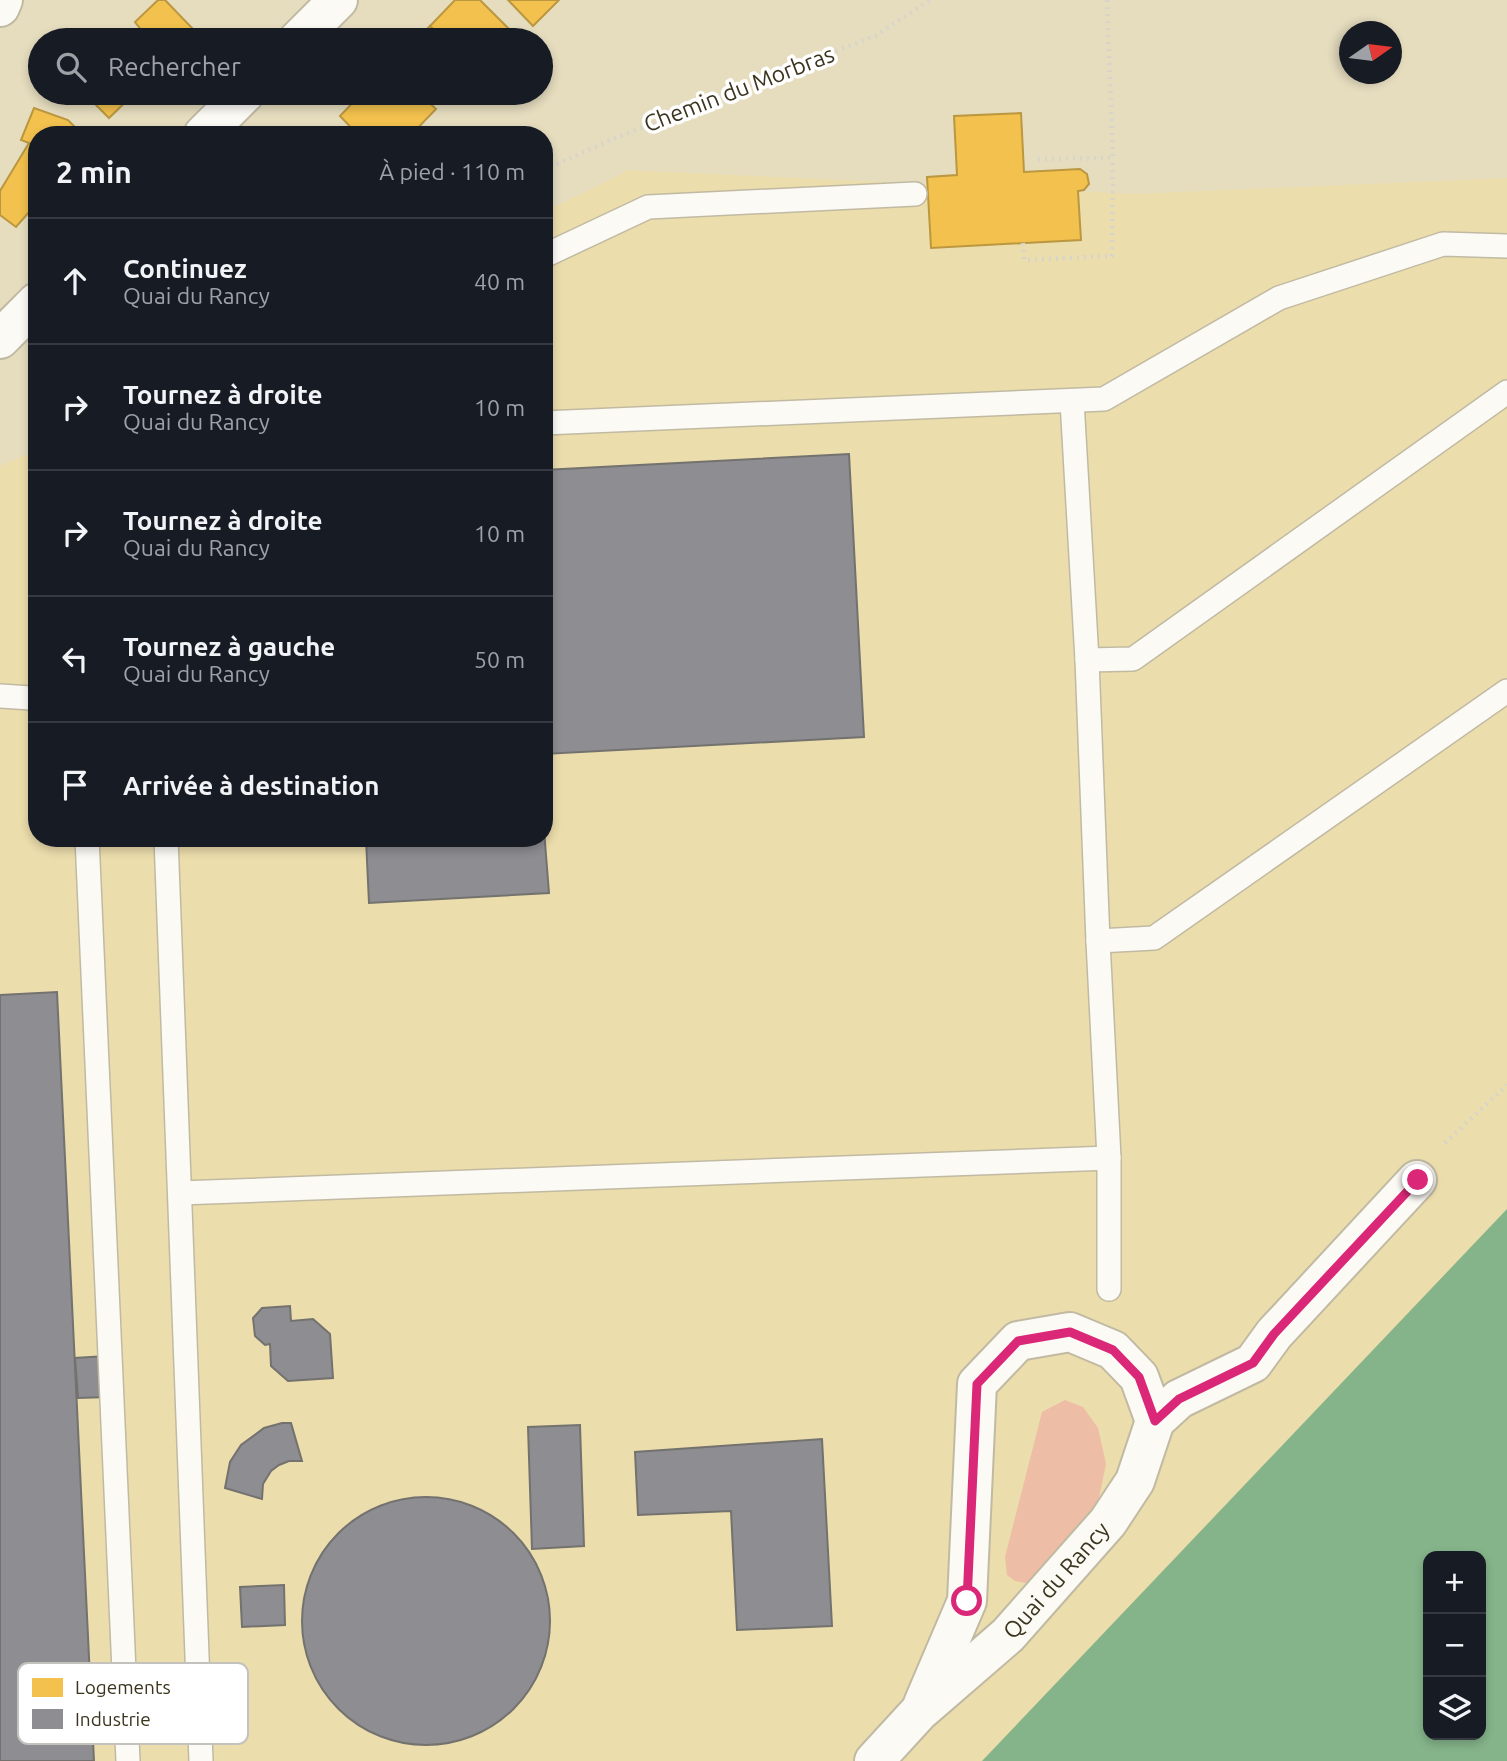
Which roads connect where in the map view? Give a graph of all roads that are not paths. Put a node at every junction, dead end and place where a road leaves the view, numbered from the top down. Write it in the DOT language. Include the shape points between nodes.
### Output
graph roads {
  1 [pos="3,0"];
  2 [pos="338,0"];
  3 [pos="0,7"];
  4 [pos="310,28"];
  5 [pos="233,105"];
  6 [pos="212,126"];
  7 [pos="915,194"];
  8 [pos="1507,246"];
  9 [pos="553,252"];
  10 [pos="28,311"];
  11 [pos="0,339"];
  12 [pos="1507,392"];
  13 [pos="1072,401"];
  14 [pos="553,423"];
  15 [pos="1087,660"];
  16 [pos="1507,691"];
  17 [pos="0,696"];
  18 [pos="28,698"];
  19 [pos="87,847"];
  20 [pos="166,847"];
  21 [pos="1098,941"];
  22 [pos="1109,1158"];
  23 [pos="1418,1180"];
  24 [pos="180,1193"];
  25 [pos="1109,1289"];
  26 [pos="1155,1421"];
  27 [pos="124,1663"];
  28 [pos="197,1663"];
  29 [pos="919,1712"];
  30 [pos="874,1761"];
  1 -- 3 [label="street"];
  2 -- 4 [label="street"];
  5 -- 6 [label="street"];
  7 -- 9 [label="lane" via="648,206"];
  8 -- 13 [label="lane" via="1443,244 1279,298 1104,399"];
  10 -- 11 [label="street"];
  12 -- 15 [label="lane" via="1133,659"];
  13 -- 14 [label="lane"];
  13 -- 15 [label="lane"];
  15 -- 21 [label="lane"];
  16 -- 21 [label="lane" via="1154,938"];
  17 -- 18 [label="lane"];
  19 -- 27 [label="lane"];
  20 -- 24 [label="lane"];
  21 -- 22 [label="lane"];
  22 -- 24 [label="lane"];
  22 -- 25 [label="lane"];
  23 -- 26 [label="street" via="1274,1334 1253,1363 1179,1399"];
  24 -- 28 [label="lane"];
  26 -- 29 [label="street, Quai du Rancy" via="1135,1481 1108,1522 1008,1635"];
  26 -- 29 [label="street, Quai du Rancy" via="1139,1377 1113,1350 1070,1332 1018,1341 977,1384 967,1601"];
  29 -- 30 [label="street, Quai du Rancy"];
}
